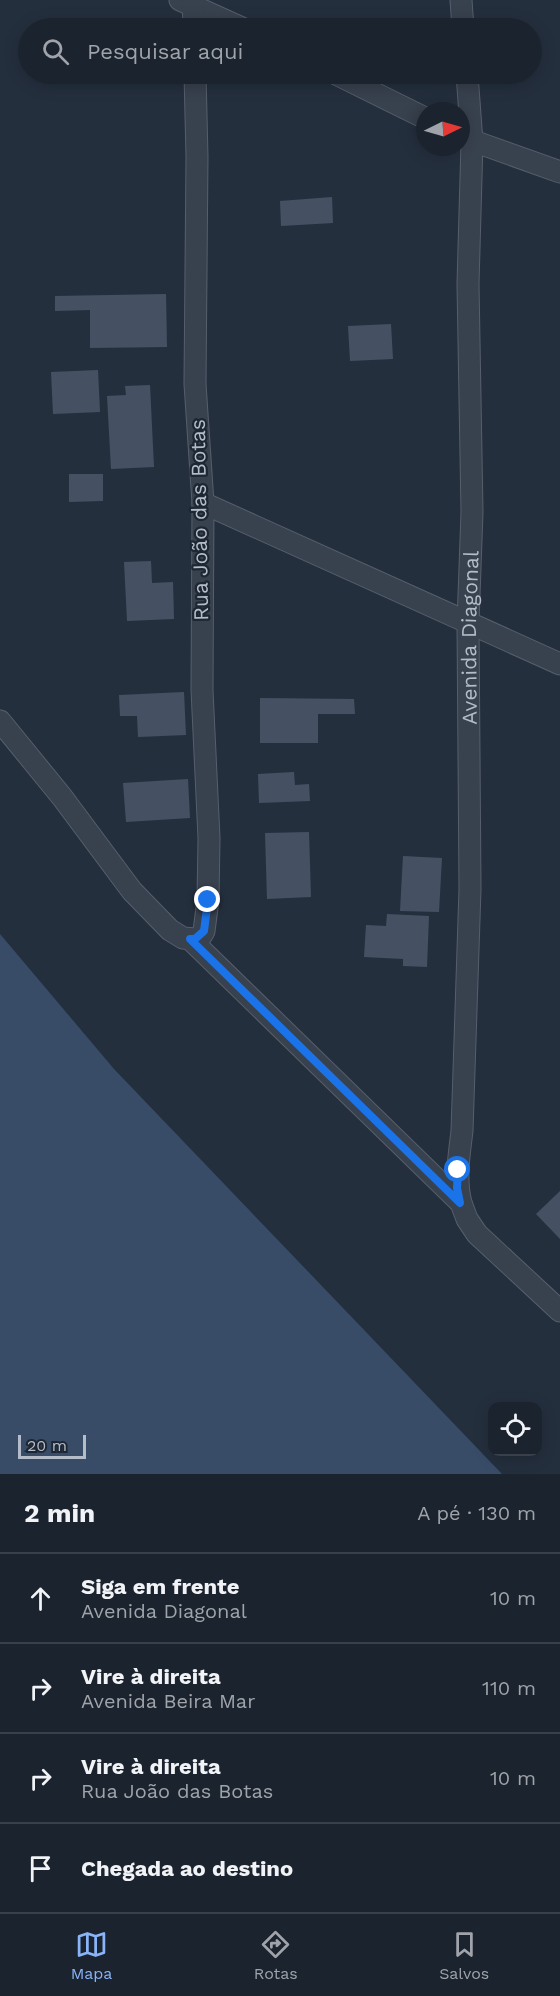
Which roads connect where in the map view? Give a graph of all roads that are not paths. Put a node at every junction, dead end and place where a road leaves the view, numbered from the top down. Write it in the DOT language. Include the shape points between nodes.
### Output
graph roads {
  1 [pos="461,0"];
  2 [pos="189,2"];
  3 [pos="192,18"];
  4 [pos="222,18"];
  5 [pos="462,18"];
  6 [pos="195,84"];
  7 [pos="356,84"];
  8 [pos="467,84"];
  9 [pos="467,102"];
  10 [pos="416,114"];
  11 [pos="470,141"];
  12 [pos="468,156"];
  13 [pos="560,172"];
  14 [pos="203,503"];
  15 [pos="468,623"];
  16 [pos="560,664"];
  17 [pos="0,721"];
  18 [pos="197,935"];
  19 [pos="460,1203"];
  20 [pos="560,1311"];
  1 -- 5 [label="street"];
  2 -- 3 [label="street"];
  2 -- 4 [label="street"];
  6 -- 14 [label="street, Rua João das Botas" via="195,384"];
  7 -- 10 [label="street"];
  8 -- 9 [label="street, Avenida Diagonal"];
  11 -- 13 [label="street"];
  12 -- 15 [label="street, Avenida Diagonal" via="472,512"];
  14 -- 15 [label="street"];
  14 -- 18 [label="street, Rua João das Botas" via="202,690 209,838 208,900"];
  15 -- 16 [label="street"];
  15 -- 19 [label="street, Avenida Diagonal" via="470,889 457,1188"];
  17 -- 18 [label="street" via="132,891 170,930 183,938"];
  18 -- 19 [label="street"];
  19 -- 20 [label="street" via="477,1234"];
}
